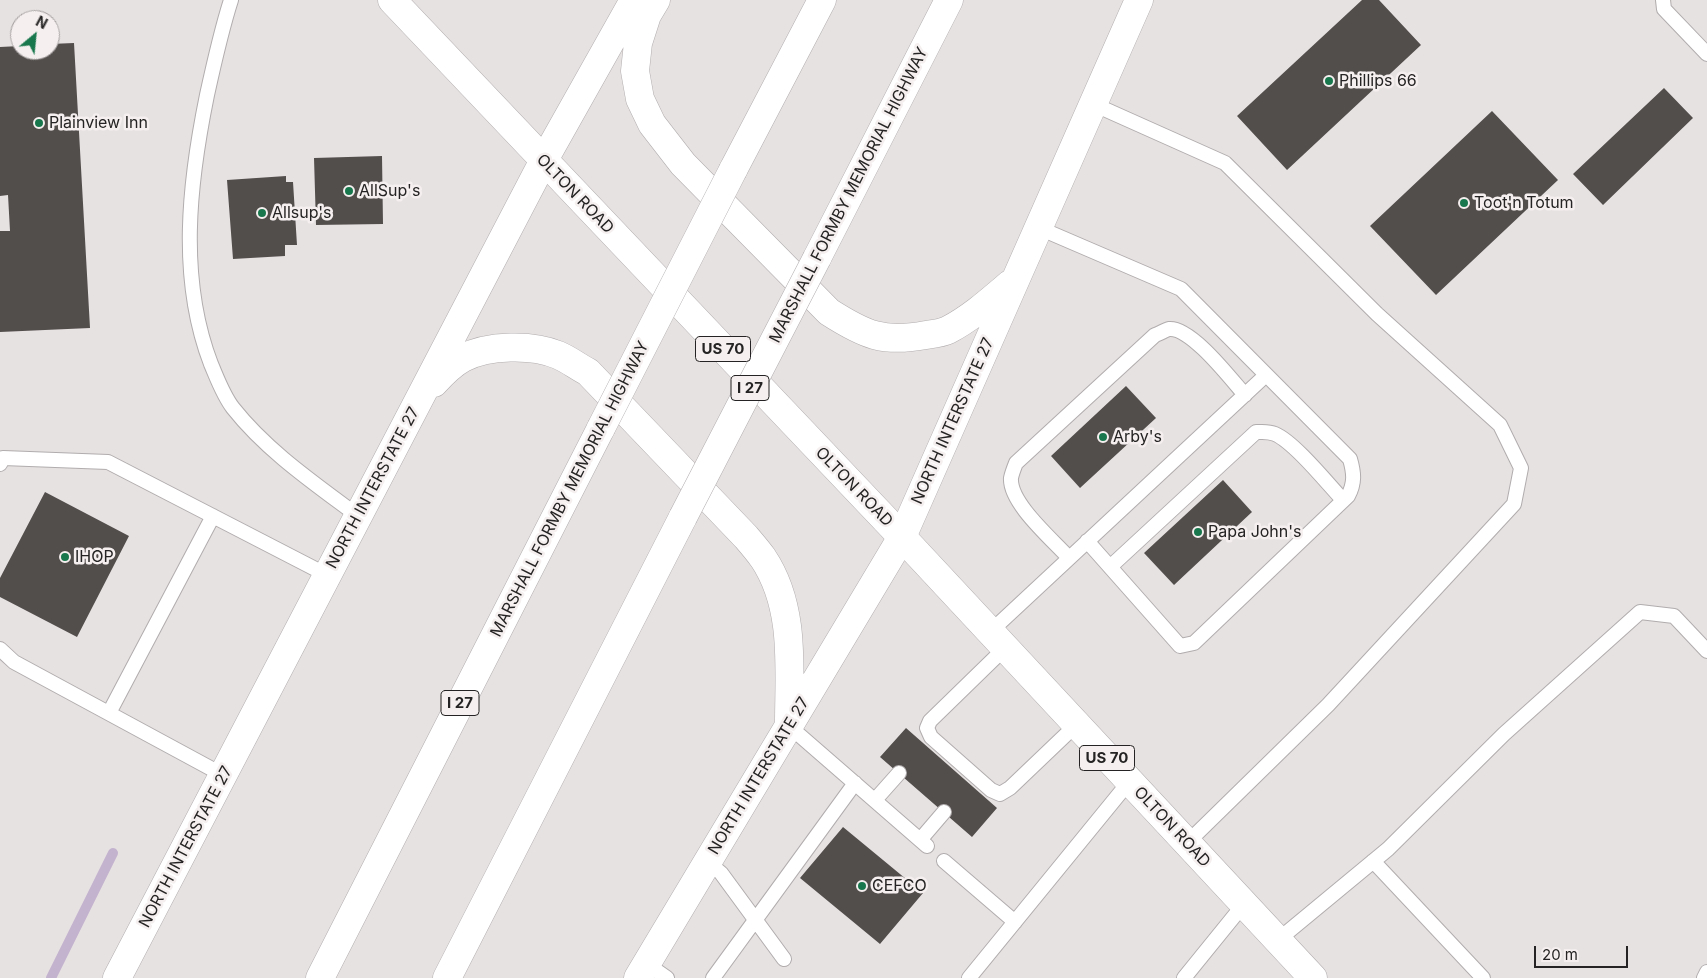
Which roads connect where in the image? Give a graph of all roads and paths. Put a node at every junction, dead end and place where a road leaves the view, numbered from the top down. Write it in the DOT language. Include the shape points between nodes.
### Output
graph roads {
  1 [pos="231,0"];
  2 [pos="392,0"];
  3 [pos="634,0"];
  4 [pos="656,0"];
  5 [pos="822,0"];
  6 [pos="949,0"];
  7 [pos="1139,0"];
  8 [pos="1663,0"];
  9 [pos="1707,54"];
  10 [pos="1093,104"];
  11 [pos="544,160"];
  12 [pos="1039,228"];
  13 [pos="1016,278"];
  14 [pos="1266,375"];
  15 [pos="1245,394"];
  16 [pos="421,395"];
  17 [pos="0,464"];
  18 [pos="1344,500"];
  19 [pos="213,516"];
  20 [pos="358,516"];
  21 [pos="902,537"];
  22 [pos="1087,541"];
  23 [pos="1070,558"];
  24 [pos="1110,567"];
  25 [pos="327,574"];
  26 [pos="998,640"];
  27 [pos="0,649"];
  28 [pos="1707,651"];
  29 [pos="109,713"];
  30 [pos="1076,724"];
  31 [pos="789,726"];
  32 [pos="899,773"];
  33 [pos="223,775"];
  34 [pos="856,782"];
  35 [pos="1129,782"];
  36 [pos="875,800"];
  37 [pos="944,812"];
  38 [pos="1187,843"];
  39 [pos="944,861"];
  40 [pos="1373,861"];
  41 [pos="708,862"];
  42 [pos="1244,904"];
  43 [pos="756,919"];
  44 [pos="1015,922"];
  45 [pos="1278,940"];
  46 [pos="784,958"];
  47 [pos="1707,972"];
  48 [pos="651,973"];
  49 [pos="117,978"];
  50 [pos="320,978"];
  51 [pos="447,978"];
  52 [pos="713,978"];
  53 [pos="970,978"];
  54 [pos="1184,978"];
  55 [pos="1313,978"];
  56 [pos="1483,978"];
  57 [pos="1704,978"];
  1 -- 20 [label="lane" via="198,138 189,230 195,305 206,350 232,406 254,432"];
  2 -- 11 [label="main road, OLTON ROAD / US 70"];
  3 -- 11 [label="main road, NORTH INTERSTATE 27"];
  4 -- 13 [label="main road" via="647,15 638,43 635,71 640,99 652,124 683,164 829,312 854,329 879,337 910,338 946,331 974,314"];
  5 -- 50 [label="main road, MARSHALL FORMBY MEMORIAL HIGHWAY / I 27, bridge"];
  6 -- 51 [label="main road, MARSHALL FORMBY MEMORIAL HIGHWAY / I 27, bridge"];
  7 -- 10 [label="main road, NORTH INTERSTATE 27"];
  8 -- 9 [label="lane" via="1664,9"];
  10 -- 12 [label="main road, NORTH INTERSTATE 27"];
  10 -- 38 [label="lane" via="1225,163 1377,314 1500,425 1521,468 1514,504 1328,705"];
  11 -- 16 [label="main road, NORTH INTERSTATE 27"];
  11 -- 21 [label="main road, OLTON ROAD / US 70"];
  12 -- 13 [label="main road, NORTH INTERSTATE 27"];
  12 -- 14 [label="lane" via="1181,289"];
  13 -- 21 [label="main road, NORTH INTERSTATE 27"];
  14 -- 15 [label="lane"];
  14 -- 18 [label="lane" via="1350,459 1354,486"];
  15 -- 22 [label="lane"];
  15 -- 23 [label="lane" via="1197,341 1184,332 1170,329 1155,335 1016,463 1011,478 1013,492 1020,505"];
  16 -- 20 [label="main road, NORTH INTERSTATE 27"];
  16 -- 31 [label="main road" via="465,357 510,347 558,355 588,372 764,559 779,592 789,634"];
  17 -- 19 [label="lane" via="3,458 108,462"];
  18 -- 24 [label="lane" via="1291,445 1272,433 1256,432"];
  18 -- 24 [label="lane" via="1194,643 1180,646"];
  19 -- 25 [label="lane"];
  19 -- 29 [label="lane"];
  20 -- 25 [label="main road, NORTH INTERSTATE 27"];
  21 -- 26 [label="main road, OLTON ROAD / US 70"];
  21 -- 31 [label="main road, NORTH INTERSTATE 27"];
  22 -- 23 [label="lane"];
  22 -- 24 [label="lane"];
  23 -- 26 [label="lane"];
  25 -- 33 [label="main road, NORTH INTERSTATE 27"];
  26 -- 30 [label="main road, OLTON ROAD / US 70"];
  26 -- 30 [label="lane" via="930,721 928,741 972,781 1000,794"];
  27 -- 29 [label="lane" via="14,662"];
  28 -- 40 [label="lane" via="1674,616 1640,612 1504,734"];
  29 -- 33 [label="lane"];
  30 -- 35 [label="main road, OLTON ROAD / US 70"];
  31 -- 34 [label="lane"];
  31 -- 41 [label="main road, NORTH INTERSTATE 27"];
  32 -- 36 [label="lane"];
  33 -- 49 [label="main road, NORTH INTERSTATE 27"];
  34 -- 36 [label="lane"];
  34 -- 43 [label="lane"];
  35 -- 38 [label="main road, OLTON ROAD / US 70"];
  35 -- 44 [label="lane"];
  36 -- 37 [label="lane" via="924,843"];
  38 -- 42 [label="main road, OLTON ROAD / US 70"];
  39 -- 44 [label="lane"];
  40 -- 45 [label="lane"];
  40 -- 56 [label="lane"];
  41 -- 43 [label="lane" via="721,873"];
  41 -- 48 [label="main road, NORTH INTERSTATE 27"];
  42 -- 45 [label="main road, OLTON ROAD / US 70"];
  42 -- 54 [label="lane"];
  43 -- 46 [label="lane"];
  43 -- 52 [label="lane"];
  44 -- 53 [label="lane"];
  45 -- 55 [label="main road, OLTON ROAD / US 70"];
  47 -- 57 [label="lane"];
}
